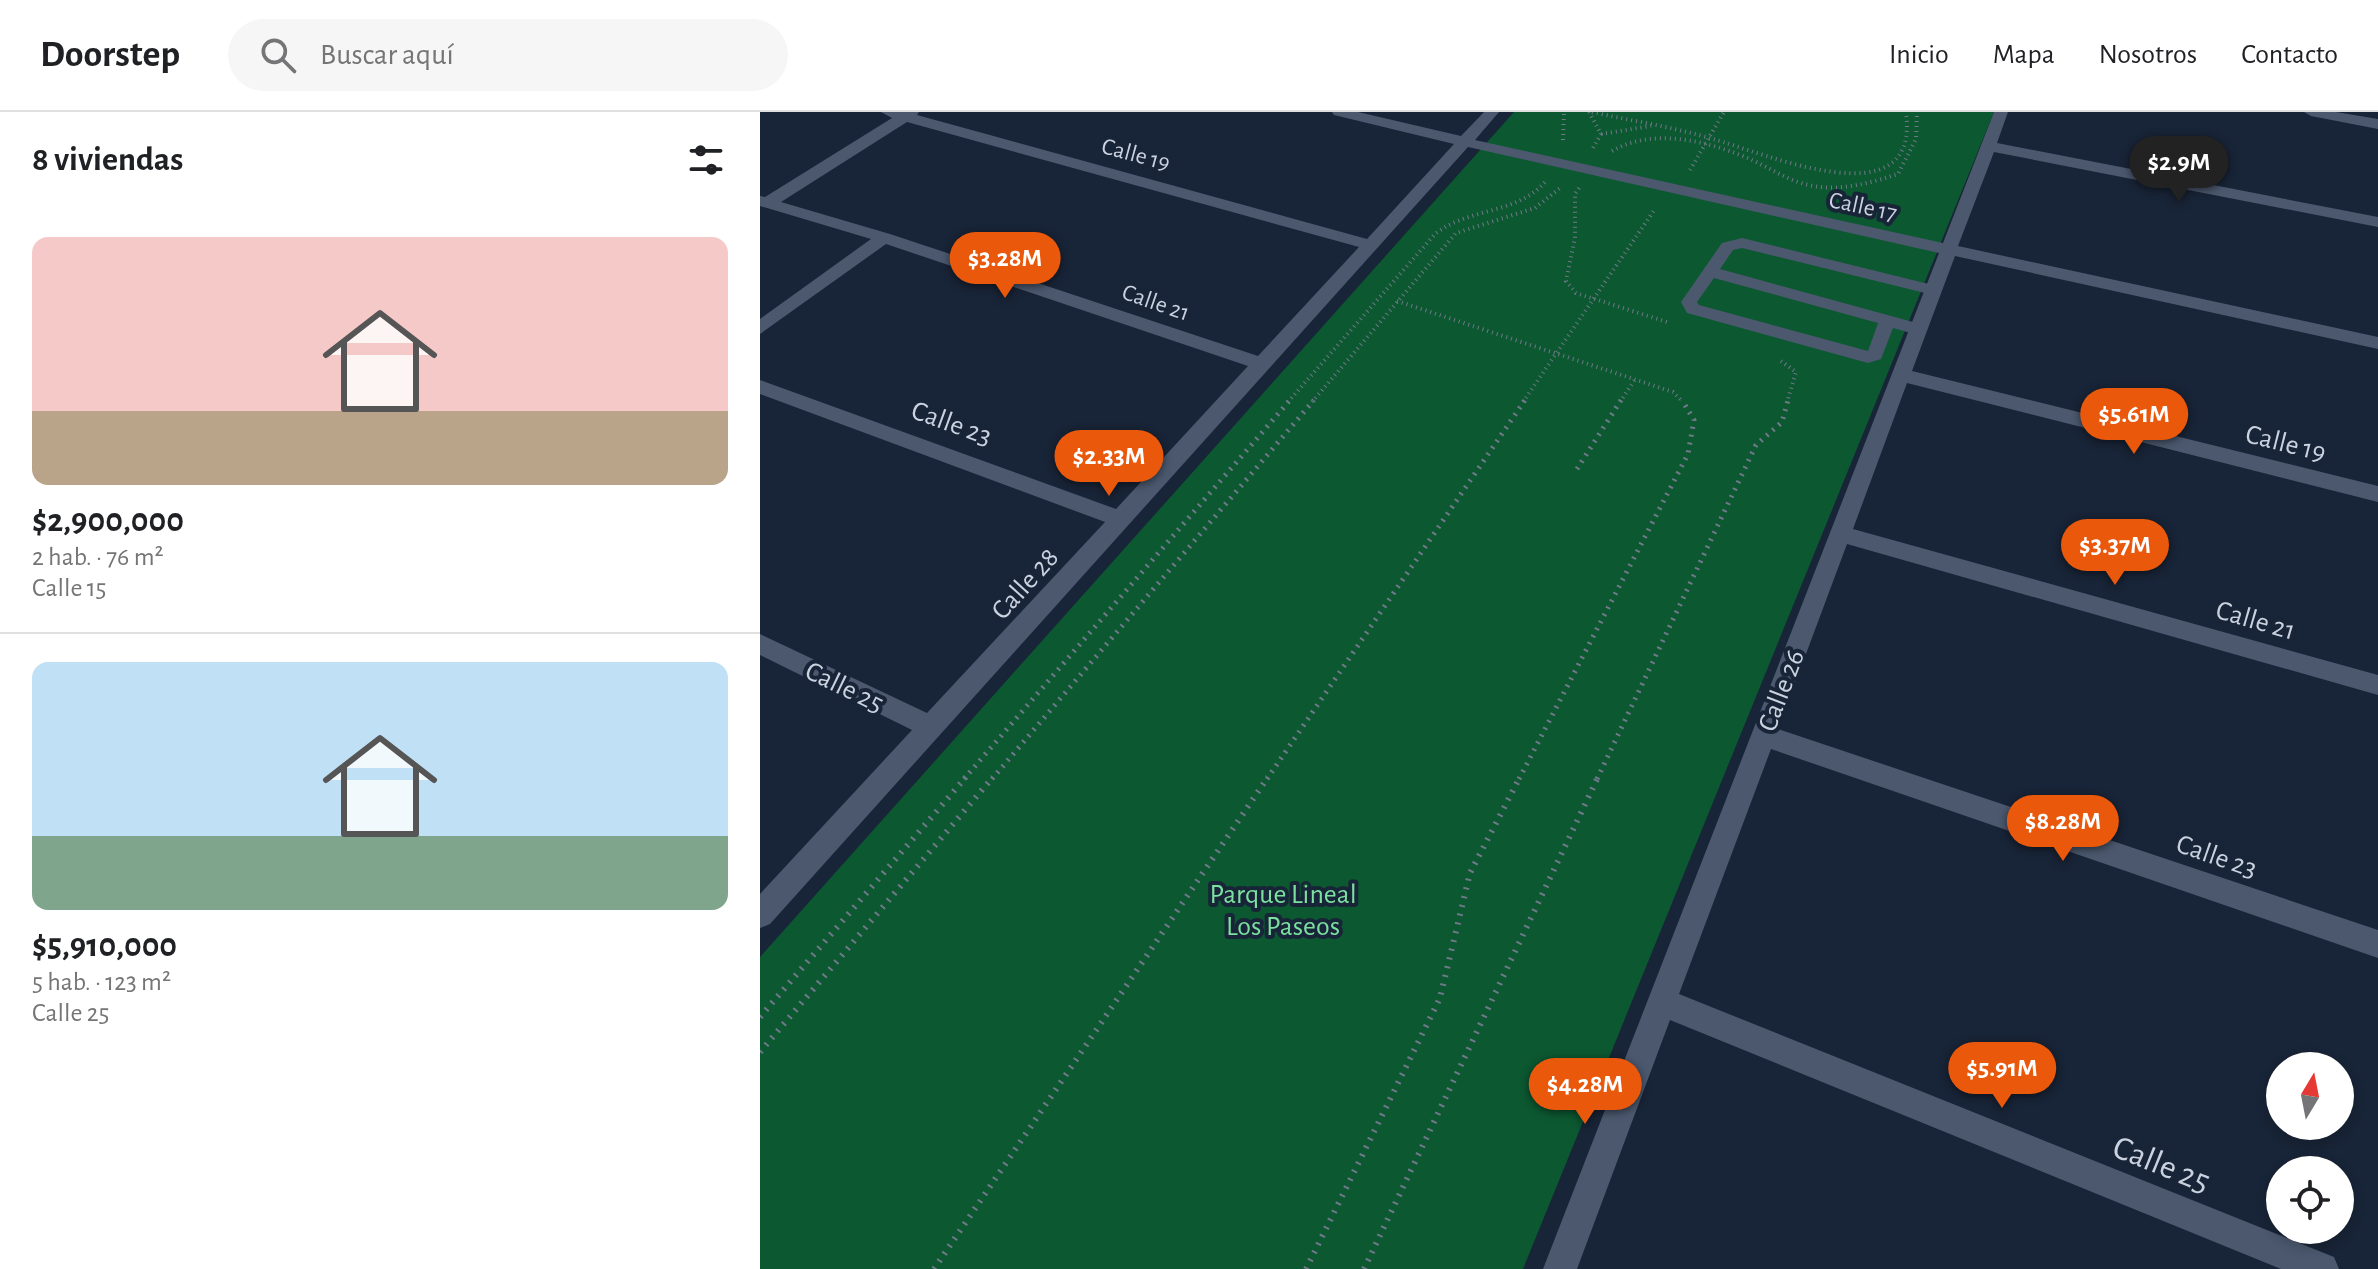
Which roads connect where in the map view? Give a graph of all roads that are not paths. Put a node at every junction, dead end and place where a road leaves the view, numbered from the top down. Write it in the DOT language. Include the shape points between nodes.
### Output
graph roads {
  1 [pos="1339,112"];
  2 [pos="1492,112"];
  3 [pos="2001,112"];
  4 [pos="2311,112"];
  5 [pos="901,114"];
  6 [pos="2378,124"];
  7 [pos="1463,143"];
  8 [pos="1988,146"];
  9 [pos="764,202"];
  10 [pos="2378,222"];
  11 [pos="884,238"];
  12 [pos="1370,245"];
  13 [pos="1949,249"];
  14 [pos="1709,271"];
  15 [pos="1933,290"];
  16 [pos="1887,320"];
  17 [pos="760,328"];
  18 [pos="1918,329"];
  19 [pos="2378,343"];
  20 [pos="1262,364"];
  21 [pos="1901,375"];
  22 [pos="760,387"];
  23 [pos="2378,494"];
  24 [pos="1121,519"];
  25 [pos="1840,534"];
  26 [pos="760,644"];
  27 [pos="2378,685"];
  28 [pos="931,727"];
  29 [pos="1763,735"];
  30 [pos="760,914"];
  31 [pos="2378,944"];
  32 [pos="1662,1002"];
  33 [pos="1560,1269"];
  34 [pos="2322,1269"];
  1 -- 7 [label="street, Calle 17"];
  2 -- 7 [label="street, Calle 28"];
  3 -- 8 [label="street, Calle 26"];
  4 -- 6 [label="street"];
  5 -- 9 [label="street"];
  5 -- 12 [label="street, Calle 19"];
  7 -- 12 [label="street, Calle 28"];
  7 -- 13 [label="street, Calle 17"];
  8 -- 10 [label="street"];
  8 -- 13 [label="street, Calle 26"];
  9 -- 11 [label="street, Calle 21"];
  11 -- 17 [label="street"];
  11 -- 20 [label="street, Calle 21"];
  12 -- 20 [label="street, Calle 28"];
  13 -- 15 [label="street, Calle 26"];
  13 -- 19 [label="street, Calle 17"];
  14 -- 15 [label="lane" via="1728,246 1742,243"];
  14 -- 16 [label="lane"];
  14 -- 16 [label="lane" via="1689,302 1693,309 1858,356 1875,355"];
  15 -- 18 [label="street, Calle 26"];
  16 -- 18 [label="lane"];
  18 -- 21 [label="street, Calle 26"];
  20 -- 24 [label="street, Calle 28"];
  21 -- 23 [label="street, Calle 19"];
  21 -- 25 [label="street, Calle 26"];
  22 -- 24 [label="street, Calle 23"];
  24 -- 28 [label="street, Calle 28"];
  25 -- 27 [label="street, Calle 21"];
  25 -- 29 [label="street, Calle 26"];
  26 -- 28 [label="street, Calle 25"];
  28 -- 30 [label="street, Calle 28"];
  29 -- 31 [label="street, Calle 23"];
  29 -- 32 [label="street, Calle 26"];
  32 -- 33 [label="street, Calle 26"];
  32 -- 34 [label="street, Calle 25"];
}
